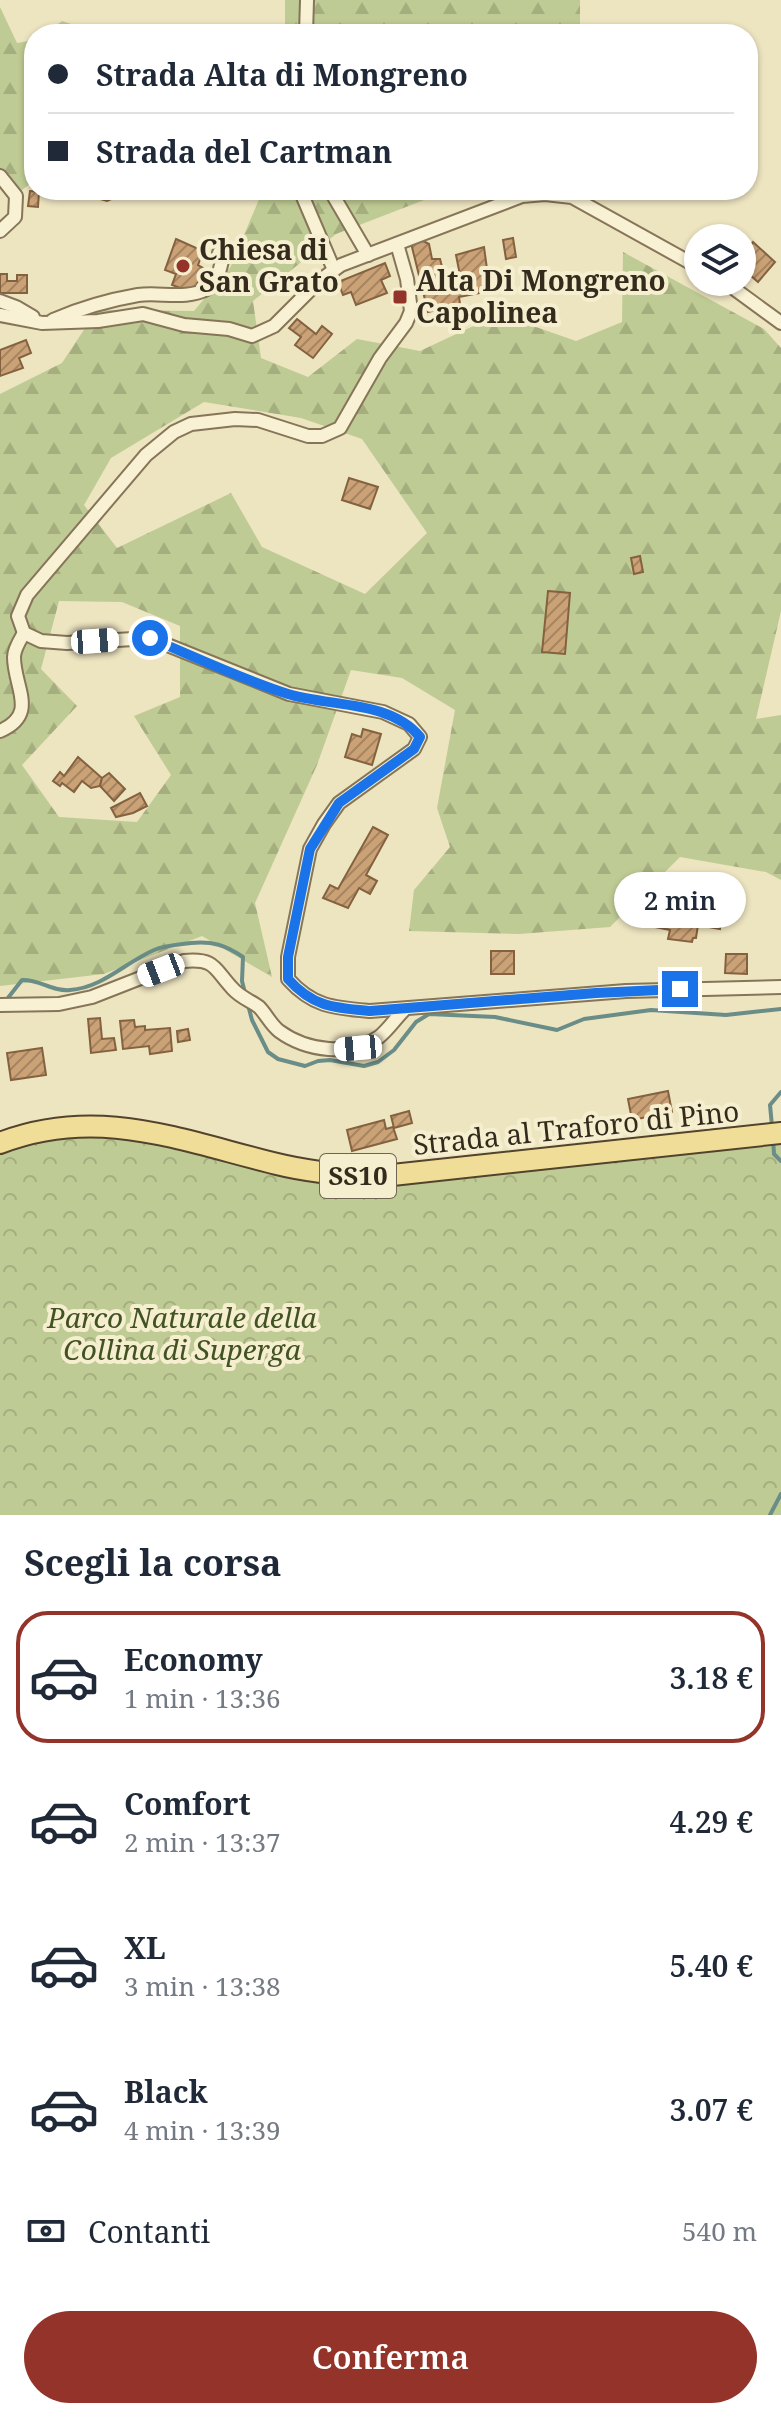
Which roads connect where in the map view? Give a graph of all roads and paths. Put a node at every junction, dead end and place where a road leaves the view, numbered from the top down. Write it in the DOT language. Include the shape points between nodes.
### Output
graph roads {
  1 [pos="307,0"];
  2 [pos="306,24"];
  3 [pos="0,176"];
  4 [pos="304,200"];
  5 [pos="336,200"];
  6 [pos="512,200"];
  7 [pos="577,200"];
  8 [pos="0,231"];
  9 [pos="397,244"];
  10 [pos="219,253"];
  11 [pos="368,255"];
  12 [pos="684,259"];
  13 [pos="334,270"];
  14 [pos="744,296"];
  15 [pos="0,301"];
  16 [pos="0,315"];
  17 [pos="46,319"];
  18 [pos="781,323"];
  19 [pos="24,633"];
  20 [pos="0,731"];
  21 [pos="781,987"];
  22 [pos="6,1005"];
  23 [pos="404,1010"];
  24 [pos="781,1133"];
  25 [pos="0,1143"];
  1 -- 2 [label="street"];
  3 -- 8 [label="street" via="16,196 15,217"];
  4 -- 13 [label="street"];
  5 -- 11 [label="street"];
  6 -- 9 [label="street"];
  7 -- 12 [label="street"];
  9 -- 11 [label="street"];
  9 -- 19 [label="street" via="411,311 340,428 308,436 258,420 235,419 191,424 174,432 146,455 27,595 18,616"];
  10 -- 17 [label="street" via="223,257 216,279 210,288 192,295 141,295"];
  11 -- 13 [label="street"];
  13 -- 17 [label="street" via="274,326 252,336 143,314 98,321"];
  14 -- 18 [label="street"];
  15 -- 17 [label="street"];
  16 -- 17 [label="street"];
  19 -- 20 [label="street" via="14,654 22,711 19,720"];
  19 -- 23 [label="street" via="67,643 150,638 289,694 383,712 409,724 420,737 414,749 339,803 310,849 288,968 288,979 315,1003"];
  21 -- 23 [label="street" via="626,991"];
  22 -- 23 [label="street" via="92,997 197,960 208,961 279,1031 312,1046 358,1048 380,1036"];
  24 -- 25 [label="main road, Strada al Traforo di Pino / SS10" via="374,1177 297,1168 130,1127 69,1127"];
}
